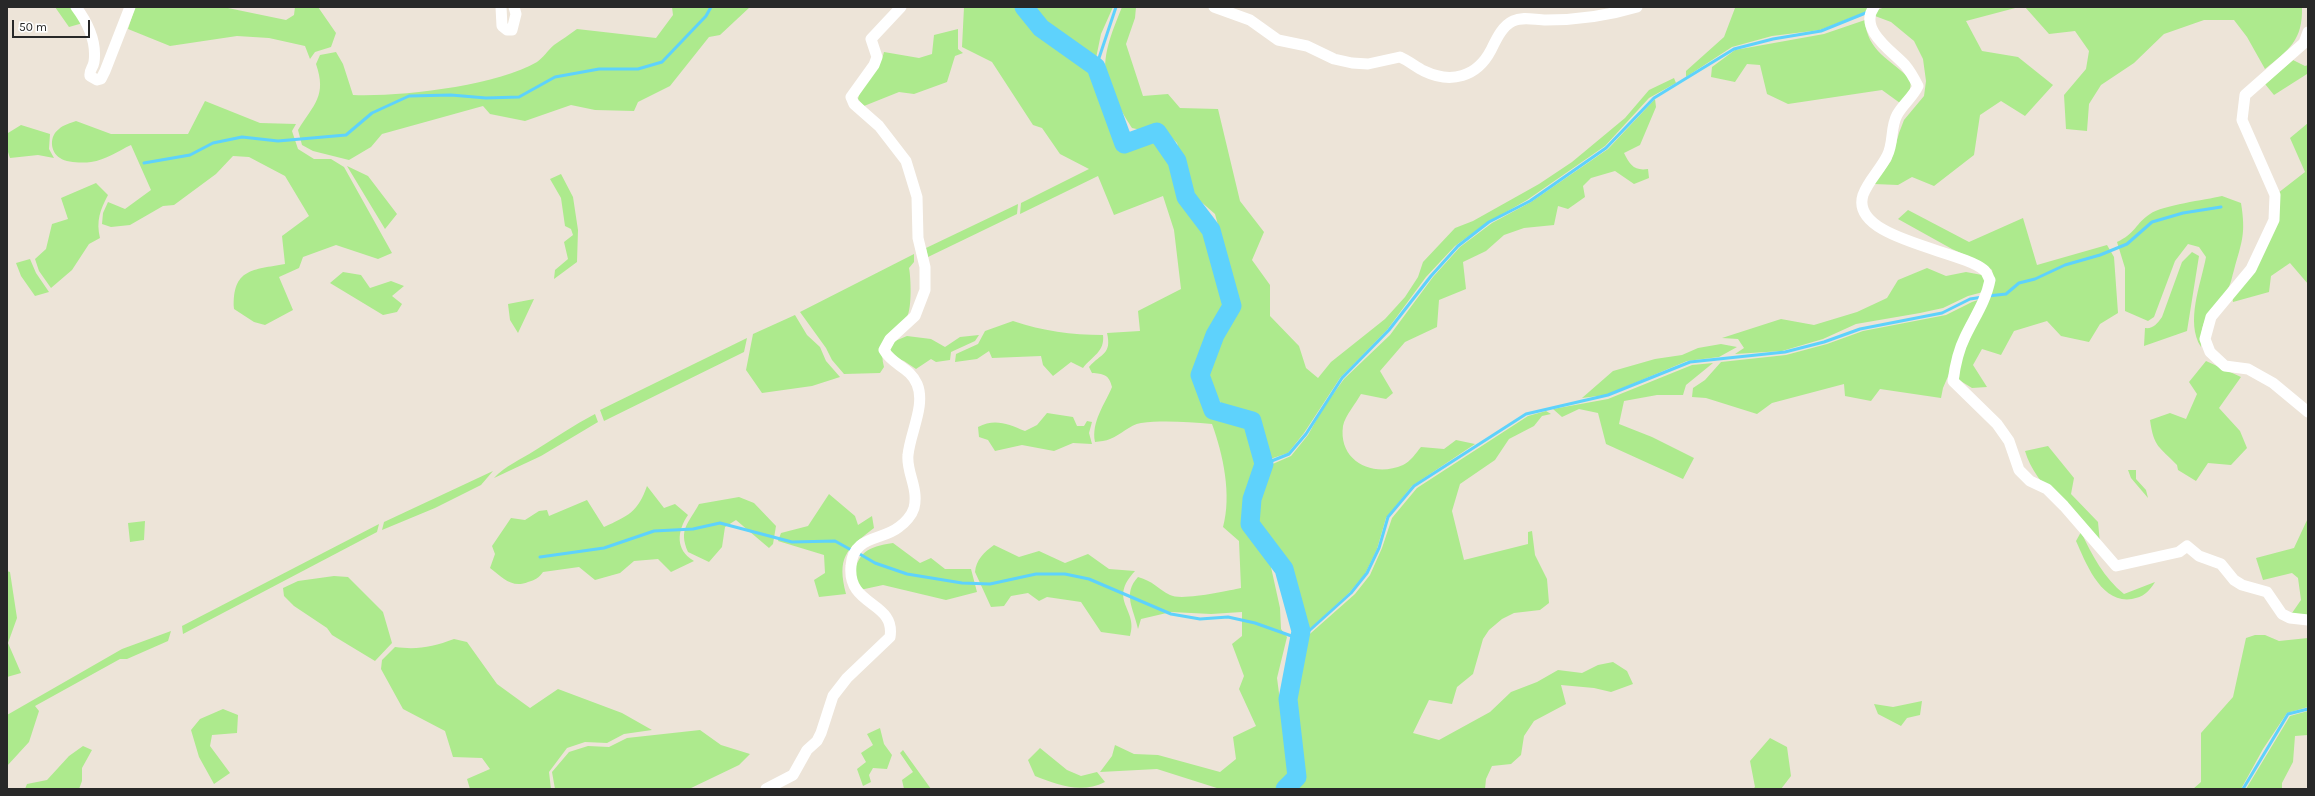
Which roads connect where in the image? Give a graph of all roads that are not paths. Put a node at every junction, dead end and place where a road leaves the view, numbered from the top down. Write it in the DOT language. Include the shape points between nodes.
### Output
graph roads {
  1 [pos="76,7"];
  2 [pos="130,7"];
  3 [pos="501,7"];
  4 [pos="514,7"];
  5 [pos="901,7"];
  6 [pos="1214,7"];
  7 [pos="1637,7"];
  8 [pos="1874,7"];
  9 [pos="2308,32"];
  10 [pos="2308,412"];
  11 [pos="2308,620"];
  12 [pos="766,789"];
  1 -- 2 [label="street" via="89,27 95,51 94,64 89,72 90,76 97,80 105,71"];
  3 -- 4 [label="street" via="502,26 507,30 512,30 516,14"];
  5 -- 12 [label="street" via="871,39 877,57 851,97 854,104 879,126 906,161 917,197 918,238 925,267 925,290 916,316 890,339 884,350 888,358 912,373 920,396 908,457 914,485 913,510 899,528 873,537 859,546 851,561 852,583 856,592 889,620 890,637 846,678 834,696 819,737 807,750 792,775"];
  6 -- 7 [label="street" via="1250,20 1278,40 1307,46 1334,59 1368,64 1400,57 1446,78 1469,74 1488,55 1503,30 1512,21 1524,18 1545,20 1594,17"];
  8 -- 11 [label="street" via="1870,23 1875,35 1906,65 1918,86 1914,96 1897,115 1888,154 1863,197 1864,211 1872,223 1881,230 1938,249 1984,270 1990,280 1987,295 1956,362 1953,381 1997,424 2009,441 2019,470 2030,481 2047,489 2116,566 2179,552 2187,546 2199,556 2221,564 2234,580 2242,585 2267,592 2282,614 2290,618"];
  9 -- 10 [label="street" via="2304,43 2244,95 2242,120 2275,195 2274,220 2251,269 2211,317 2205,339 2210,352 2225,366 2248,370 2273,383"];
}
